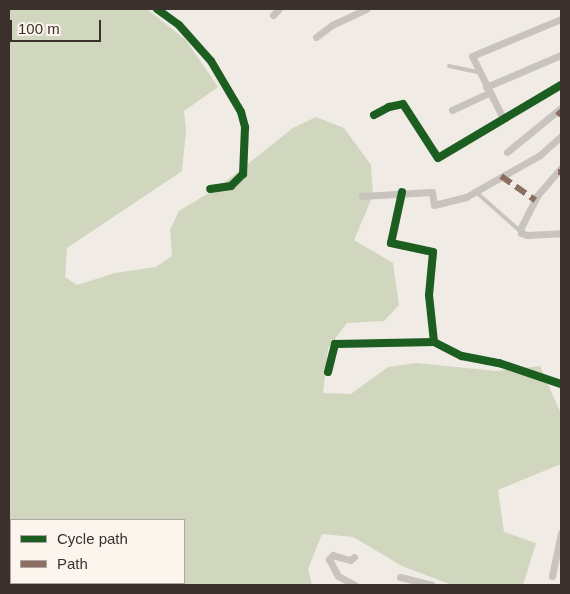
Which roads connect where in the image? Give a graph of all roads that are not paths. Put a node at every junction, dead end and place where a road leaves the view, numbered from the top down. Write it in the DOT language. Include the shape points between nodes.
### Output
graph roads {
  1 [pos="157,9"];
  2 [pos="279,9"];
  3 [pos="367,9"];
  4 [pos="273,15"];
  5 [pos="561,19"];
  6 [pos="316,37"];
  7 [pos="561,54"];
  8 [pos="449,66"];
  9 [pos="478,72"];
  10 [pos="561,84"];
  11 [pos="487,90"];
  12 [pos="561,108"];
  13 [pos="452,110"];
  14 [pos="374,115"];
  15 [pos="503,118"];
  16 [pos="561,136"];
  17 [pos="507,152"];
  18 [pos="561,168"];
  19 [pos="210,189"];
  20 [pos="402,192"];
  21 [pos="476,192"];
  22 [pos="362,196"];
  23 [pos="522,233"];
  24 [pos="561,233"];
  25 [pos="434,342"];
  26 [pos="328,372"];
  27 [pos="561,384"];
  28 [pos="561,533"];
  29 [pos="354,557"];
  30 [pos="552,576"];
  31 [pos="400,577"];
  32 [pos="355,585"];
  33 [pos="431,585"];
  1 -- 19 [label="street" via="179,25 211,61 241,112 245,127 246,164 243,174 231,186"];
  2 -- 4 [label="street"];
  3 -- 6 [label="street" via="332,25"];
  5 -- 9 [label="street" via="474,53 473,62"];
  7 -- 11 [label="street"];
  8 -- 9 [label="lane"];
  9 -- 11 [label="street"];
  10 -- 15 [label="street"];
  11 -- 13 [label="street"];
  11 -- 15 [label="street"];
  12 -- 17 [label="street"];
  14 -- 15 [label="street" via="403,104 438,158"];
  16 -- 21 [label="street" via="540,156"];
  18 -- 23 [label="street" via="537,196"];
  20 -- 21 [label="street" via="432,192 434,205"];
  20 -- 22 [label="street"];
  20 -- 25 [label="street" via="391,243 433,252 429,295"];
  21 -- 23 [label="lane"];
  23 -- 24 [label="street"];
  25 -- 26 [label="street" via="335,344"];
  25 -- 27 [label="street" via="462,356"];
  28 -- 30 [label="street"];
  29 -- 32 [label="street" via="350,560 334,555 329,559 338,576"];
  31 -- 33 [label="street"];
}
